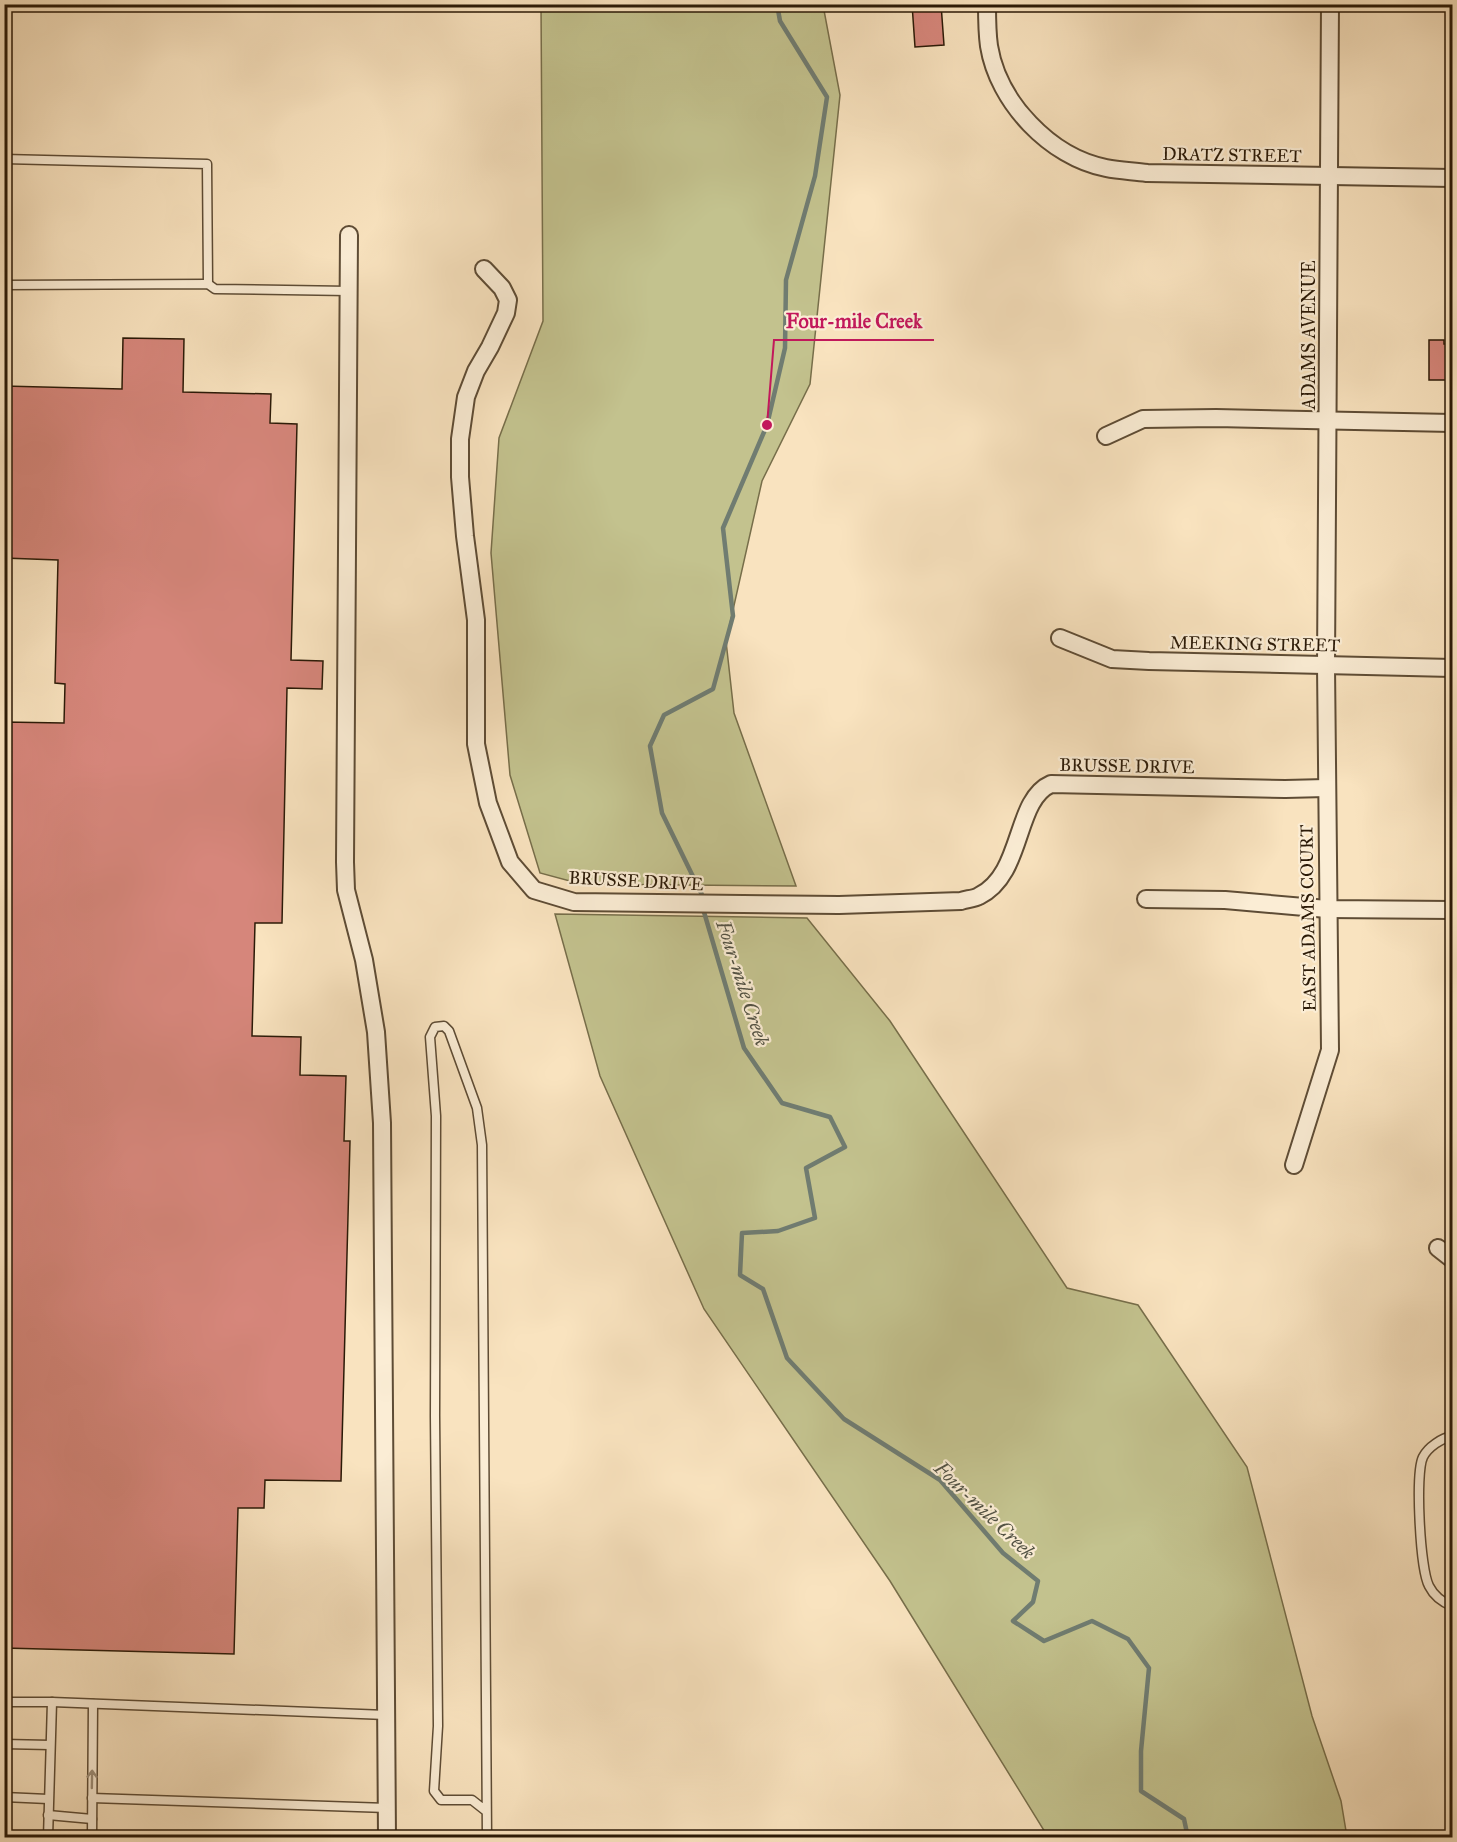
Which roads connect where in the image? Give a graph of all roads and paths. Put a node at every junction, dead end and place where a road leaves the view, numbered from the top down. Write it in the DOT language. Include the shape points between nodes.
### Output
graph roads {
  1 [pos="987,4"];
  2 [pos="1330,4"];
  3 [pos="4,159"];
  4 [pos="1329,176"];
  5 [pos="1452,178"];
  6 [pos="349,235"];
  7 [pos="484,269"];
  8 [pos="208,284"];
  9 [pos="4,285"];
  10 [pos="349,291"];
  11 [pos="1328,421"];
  12 [pos="1452,423"];
  13 [pos="1106,436"];
  14 [pos="1060,638"];
  15 [pos="1326,666"];
  16 [pos="1452,668"];
  17 [pos="1326,788"];
  18 [pos="1146,899"];
  19 [pos="1328,909"];
  20 [pos="1452,910"];
  21 [pos="1294,1165"];
  22 [pos="1438,1248"];
  23 [pos="1452,1258"];
  24 [pos="1452,1436"];
  25 [pos="1452,1606"];
  26 [pos="4,1702"];
  27 [pos="52,1702"];
  28 [pos="93,1704"];
  29 [pos="386,1715"];
  30 [pos="4,1744"];
  31 [pos="50,1745"];
  32 [pos="4,1797"];
  33 [pos="92,1798"];
  34 [pos="48,1799"];
  35 [pos="387,1808"];
  36 [pos="486,1811"];
  37 [pos="48,1815"];
  38 [pos="92,1819"];
  39 [pos="48,1838"];
  40 [pos="92,1838"];
  41 [pos="387,1838"];
  42 [pos="487,1838"];
  1 -- 4 [label="street, DRATZ STREET" via="990,47 1008,96 1026,119 1075,157 1105,168 1148,173"];
  2 -- 4 [label="street, ADAMS AVENUE"];
  3 -- 8 [label="lane" via="207,164"];
  4 -- 5 [label="street, DRATZ STREET"];
  4 -- 11 [label="street, ADAMS AVENUE"];
  6 -- 10 [label="street"];
  7 -- 17 [label="street, BRUSSE DRIVE" via="508,300 506,313 466,397 460,439 465,536 476,620 476,744 488,803 510,862 534,890 574,902 839,905 961,901 980,896 1000,879 1031,804 1042,788 1051,784"];
  8 -- 9 [label="lane"];
  8 -- 10 [label="lane" via="214,289"];
  10 -- 29 [label="street" via="345,862 346,890 364,960 376,1032 382,1123"];
  11 -- 12 [label="street"];
  11 -- 13 [label="street" via="1143,419"];
  11 -- 15 [label="street, ADAMS AVENUE"];
  14 -- 15 [label="street, MEEKING STREET" via="1112,659"];
  15 -- 16 [label="street, MEEKING STREET"];
  15 -- 17 [label="street, EAST ADAMS COURT"];
  17 -- 19 [label="street, EAST ADAMS COURT"];
  18 -- 19 [label="street" via="1226,900"];
  19 -- 20 [label="street"];
  19 -- 21 [label="street, EAST ADAMS COURT" via="1330,1050"];
  22 -- 23 [label="street"];
  24 -- 25 [label="lane" via="1435,1444 1423,1457 1420,1476 1423,1568 1436,1597"];
  26 -- 27 [label="lane"];
  27 -- 28 [label="lane"];
  27 -- 31 [label="lane"];
  28 -- 29 [label="lane"];
  33 -- 28 [label="lane, one-way"];
  29 -- 35 [label="street"];
  30 -- 31 [label="lane"];
  31 -- 34 [label="lane"];
  32 -- 34 [label="lane"];
  33 -- 35 [label="lane"];
  33 -- 38 [label="lane"];
  34 -- 37 [label="lane"];
  35 -- 41 [label="street"];
  36 -- 36 [label="lane" via="472,1800 441,1800 434,1791 438,1726 435,1116 430,1036 435,1027 444,1026 477,1108 482,1145"];
  36 -- 42 [label="lane"];
  37 -- 38 [label="lane"];
  37 -- 39 [label="lane"];
  38 -- 40 [label="lane"];
}
